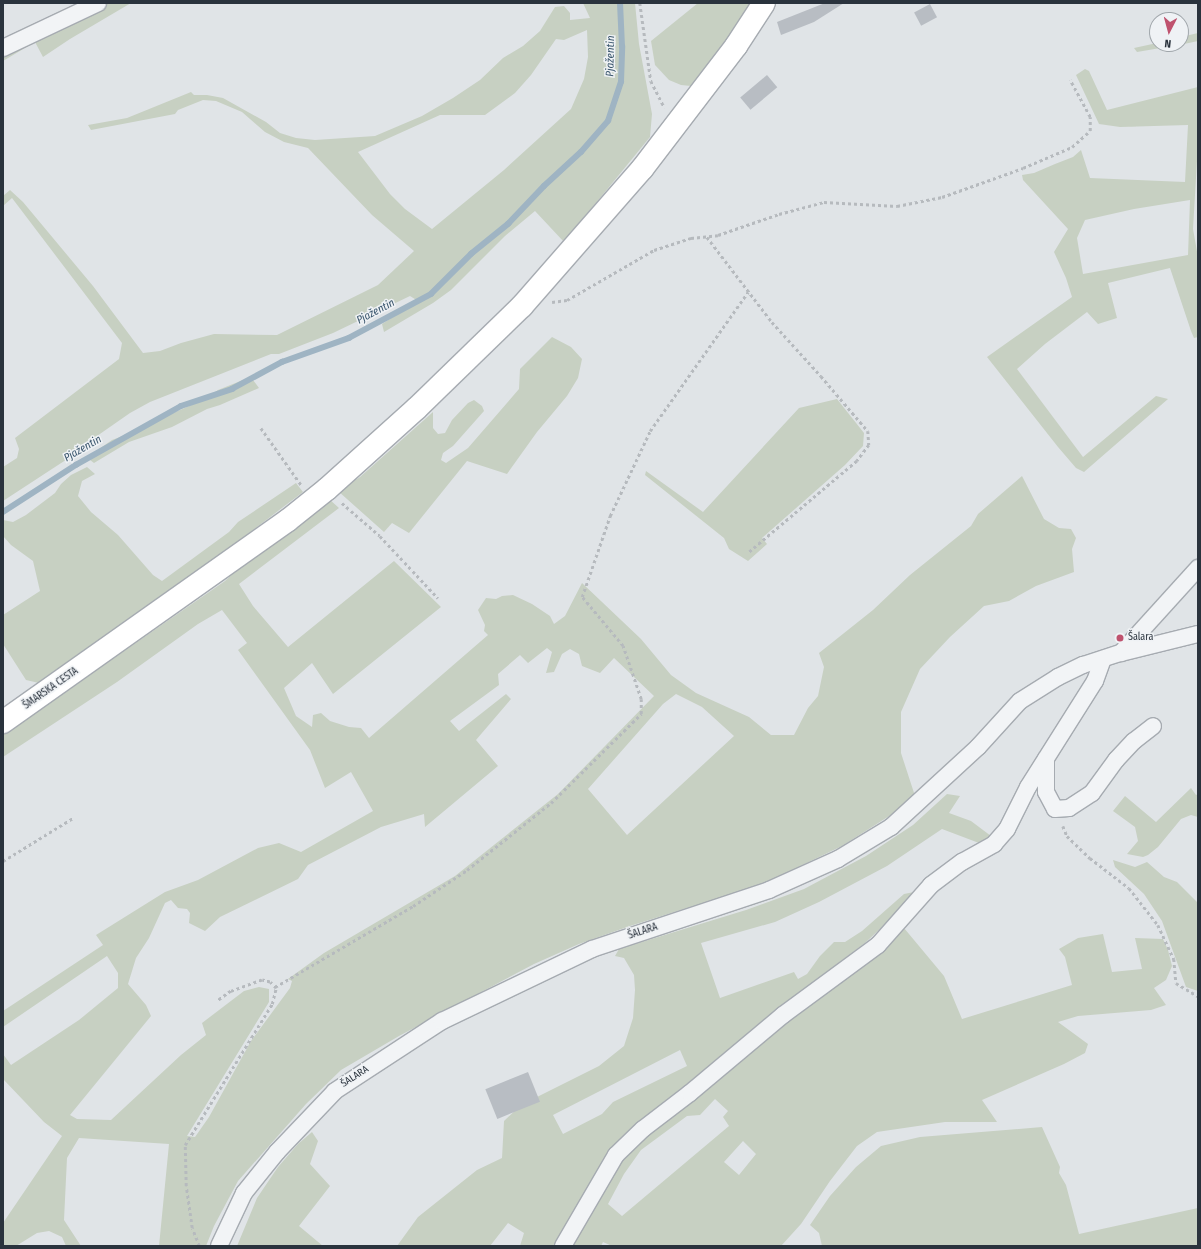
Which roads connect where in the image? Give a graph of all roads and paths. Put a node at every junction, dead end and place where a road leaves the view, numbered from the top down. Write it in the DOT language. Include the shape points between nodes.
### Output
graph roads {
  1 [pos="98,3"];
  2 [pos="640,3"];
  3 [pos="764,3"];
  4 [pos="3,48"];
  5 [pos="1070,80"];
  6 [pos="674,126"];
  7 [pos="706,237"];
  8 [pos="748,292"];
  9 [pos="522,306"];
  10 [pos="261,428"];
  11 [pos="319,495"];
  12 [pos="748,553"];
  13 [pos="1198,568"];
  14 [pos="438,598"];
  15 [pos="1198,634"];
  16 [pos="1121,653"];
  17 [pos="1103,659"];
  18 [pos="3,722"];
  19 [pos="1153,726"];
  20 [pos="1046,759"];
  21 [pos="1055,809"];
  22 [pos="73,818"];
  23 [pos="3,861"];
  24 [pos="275,986"];
  25 [pos="1198,996"];
  26 [pos="217,1002"];
  27 [pos="199,1246"];
  28 [pos="219,1246"];
  29 [pos="563,1246"];
  1 -- 4 [label="street"];
  2 -- 6 [label="path" via="652,81"];
  3 -- 6 [label="main road, ŠMARSKA CESTA" via="736,46"];
  5 -- 7 [label="path" via="1090,117 1090,131 1072,147 1023,168 942,197 897,206 824,202"];
  6 -- 9 [label="main road, ŠMARSKA CESTA" via="642,168"];
  7 -- 8 [label="path"];
  7 -- 9 [label="path" via="691,238 654,250 567,300"];
  8 -- 12 [label="path" via="868,431 869,446 857,461"];
  8 -- 24 [label="path" via="650,431 610,516 582,597 623,646 641,698 641,714 552,803 467,870 413,906"];
  9 -- 11 [label="main road, ŠMARSKA CESTA" via="417,408"];
  10 -- 11 [label="path"];
  11 -- 14 [label="path" via="380,536"];
  11 -- 18 [label="main road, ŠMARSKA CESTA" via="287,521"];
  13 -- 16 [label="street"];
  15 -- 16 [label="street, ŠALARA"];
  16 -- 17 [label="street, ŠALARA"];
  17 -- 20 [label="street" via="1095,681"];
  17 -- 28 [label="street, ŠALARA" via="1058,677 1020,701 978,747 891,827 838,860 769,890 592,950 442,1021 335,1091 276,1152 244,1193"];
  19 -- 21 [label="street" via="1116,760 1092,793 1069,808"];
  20 -- 21 [label="street" via="1046,792"];
  20 -- 29 [label="street" via="1028,787 1007,829 994,844 931,884 878,945 783,1015 642,1129 616,1155"];
  21 -- 25 [label="path" via="1067,836 1090,858 1129,888 1158,925 1174,959 1176,983"];
  22 -- 23 [label="path"];
  24 -- 26 [label="path" via="262,980 231,991"];
  24 -- 27 [label="path" via="272,1004 185,1145 186,1186 192,1228"];
}
